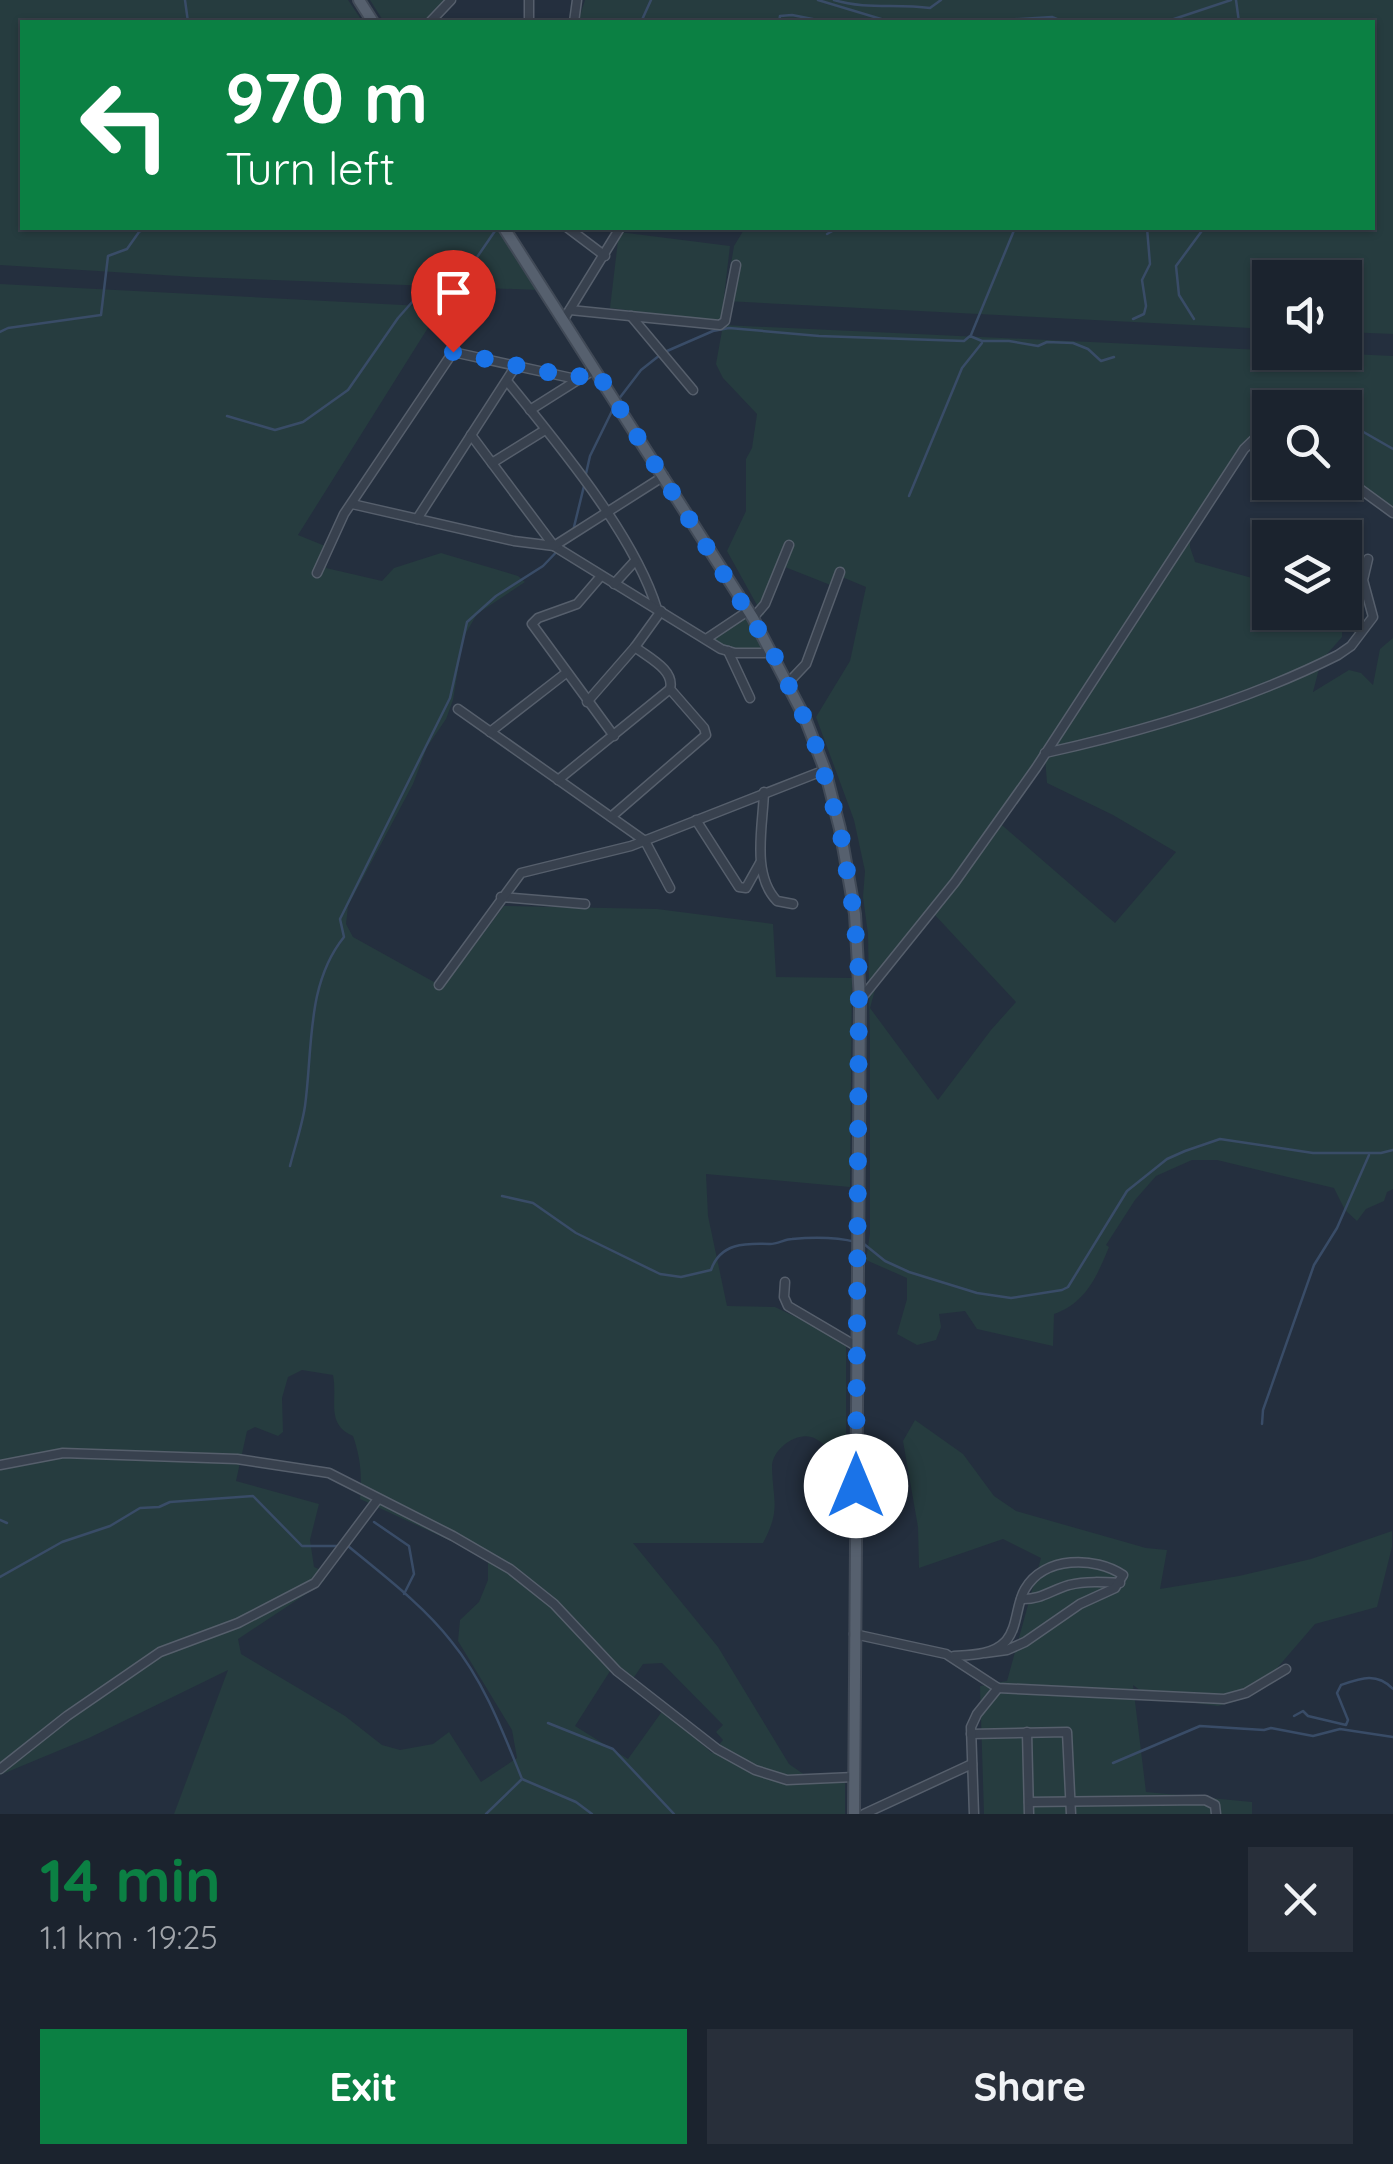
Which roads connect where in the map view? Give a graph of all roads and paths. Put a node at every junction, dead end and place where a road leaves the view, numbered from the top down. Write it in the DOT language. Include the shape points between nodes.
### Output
graph roads {
  1 [pos="452,0"];
  2 [pos="432,20"];
  3 [pos="505,230"];
  4 [pos="571,230"];
  5 [pos="619,230"];
  6 [pos="605,256"];
  7 [pos="736,265"];
  8 [pos="567,315"];
  9 [pos="631,316"];
  10 [pos="517,364"];
  11 [pos="595,369"];
  12 [pos="576,378"];
  13 [pos="507,381"];
  14 [pos="693,390"];
  15 [pos="530,410"];
  16 [pos="545,430"];
  17 [pos="471,435"];
  18 [pos="1252,441"];
  19 [pos="492,463"];
  20 [pos="664,476"];
  21 [pos="1362,490"];
  22 [pos="352,504"];
  23 [pos="606,513"];
  24 [pos="1393,513"];
  25 [pos="417,518"];
  26 [pos="789,544"];
  27 [pos="554,546"];
  28 [pos="1368,559"];
  29 [pos="636,561"];
  30 [pos="840,572"];
  31 [pos="317,573"];
  32 [pos="600,576"];
  33 [pos="614,584"];
  34 [pos="659,610"];
  35 [pos="751,615"];
  36 [pos="706,640"];
  37 [pos="635,647"];
  38 [pos="728,651"];
  39 [pos="773,653"];
  40 [pos="566,672"];
  41 [pos="788,683"];
  42 [pos="670,689"];
  43 [pos="750,698"];
  44 [pos="587,702"];
  45 [pos="458,710"];
  46 [pos="490,732"];
  47 [pos="614,736"];
  48 [pos="1046,753"];
  49 [pos="824,770"];
  50 [pos="558,780"];
  51 [pos="764,792"];
  52 [pos="610,816"];
  53 [pos="696,820"];
  54 [pos="645,841"];
  55 [pos="762,861"];
  56 [pos="670,888"];
  57 [pos="502,897"];
  58 [pos="585,904"];
  59 [pos="793,904"];
  60 [pos="438,985"];
  61 [pos="860,1000"];
  62 [pos="785,1282"];
  63 [pos="856,1346"];
  64 [pos="0,1465"];
  65 [pos="378,1500"];
  66 [pos="1120,1583"];
  67 [pos="1021,1599"];
  68 [pos="854,1634"];
  69 [pos="984,1653"];
  70 [pos="952,1657"];
  71 [pos="1286,1669"];
  72 [pos="998,1688"];
  73 [pos="1028,1732"];
  74 [pos="971,1734"];
  75 [pos="972,1764"];
  76 [pos="0,1769"];
  77 [pos="854,1776"];
  78 [pos="1071,1801"];
  79 [pos="1146,1801"];
  80 [pos="1029,1802"];
  81 [pos="854,1814"];
  82 [pos="864,1814"];
  83 [pos="974,1814"];
  84 [pos="1029,1814"];
  85 [pos="1072,1814"];
  86 [pos="1147,1814"];
  87 [pos="1216,1814"];
  1 -- 2 [label="street"];
  3 -- 8 [label="main road"];
  4 -- 6 [label="street"];
  5 -- 6 [label="street"];
  6 -- 8 [label="street"];
  7 -- 9 [label="street" via="720,325"];
  8 -- 9 [label="street"];
  8 -- 11 [label="main road"];
  9 -- 14 [label="street"];
  10 -- 12 [label="street"];
  10 -- 13 [label="street"];
  10 -- 22 [label="street" via="450,354"];
  11 -- 12 [label="street"];
  11 -- 20 [label="main road"];
  12 -- 15 [label="street"];
  13 -- 15 [label="street"];
  13 -- 17 [label="street"];
  15 -- 16 [label="street"];
  16 -- 19 [label="street"];
  16 -- 23 [label="street"];
  17 -- 19 [label="street"];
  17 -- 25 [label="street"];
  18 -- 48 [label="street"];
  19 -- 27 [label="street"];
  20 -- 23 [label="street"];
  20 -- 35 [label="main road"];
  21 -- 24 [label="street"];
  22 -- 25 [label="street"];
  22 -- 31 [label="street"];
  23 -- 27 [label="street"];
  23 -- 29 [label="street"];
  25 -- 27 [label="street"];
  26 -- 35 [label="street" via="765,604"];
  27 -- 32 [label="street"];
  28 -- 48 [label="street" via="1363,580 1373,617 1338,655 1248,694"];
  29 -- 33 [label="street"];
  29 -- 34 [label="street"];
  30 -- 41 [label="street" via="806,664"];
  32 -- 33 [label="street"];
  32 -- 40 [label="street" via="578,604 532,624"];
  33 -- 34 [label="street"];
  34 -- 36 [label="street"];
  34 -- 37 [label="street"];
  35 -- 36 [label="street"];
  35 -- 39 [label="main road"];
  36 -- 38 [label="street"];
  37 -- 42 [label="street" via="670,675"];
  37 -- 44 [label="street"];
  38 -- 39 [label="street"];
  38 -- 43 [label="street"];
  39 -- 41 [label="main road"];
  40 -- 44 [label="street"];
  40 -- 46 [label="street"];
  41 -- 49 [label="main road"];
  42 -- 47 [label="street"];
  42 -- 52 [label="street" via="705,737"];
  44 -- 47 [label="street"];
  45 -- 46 [label="street"];
  46 -- 50 [label="street"];
  47 -- 50 [label="street"];
  48 -- 61 [label="street"];
  49 -- 51 [label="street"];
  49 -- 61 [label="main road" via="852,892"];
  50 -- 52 [label="street"];
  51 -- 53 [label="street"];
  51 -- 55 [label="street"];
  52 -- 54 [label="street"];
  53 -- 54 [label="street"];
  53 -- 55 [label="street" via="740,887 746,888"];
  54 -- 56 [label="street"];
  54 -- 57 [label="street" via="525,871"];
  55 -- 59 [label="street" via="768,891 776,901"];
  57 -- 58 [label="street"];
  57 -- 60 [label="street"];
  61 -- 63 [label="main road"];
  62 -- 63 [label="street" via="788,1306"];
  63 -- 68 [label="main road"];
  64 -- 65 [label="street" via="63,1453 237,1459 322,1470"];
  65 -- 76 [label="street" via="315,1583 160,1652"];
  65 -- 77 [label="street" via="523,1578 618,1672 717,1750 786,1780"];
  66 -- 67 [label="street" via="1082,1583"];
  66 -- 67 [label="street" via="1124,1575 1118,1571 1056,1564 1037,1575"];
  66 -- 69 [label="street" via="1025,1642"];
  67 -- 69 [label="street" via="1007,1639"];
  68 -- 70 [label="street"];
  68 -- 77 [label="main road"];
  69 -- 70 [label="street"];
  70 -- 72 [label="street"];
  71 -- 72 [label="street" via="1232,1698"];
  72 -- 74 [label="street" via="974,1718"];
  73 -- 74 [label="street"];
  73 -- 78 [label="street" via="1067,1732"];
  73 -- 80 [label="street"];
  74 -- 75 [label="street"];
  75 -- 82 [label="street"];
  75 -- 83 [label="street"];
  77 -- 81 [label="main road"];
  78 -- 79 [label="street"];
  78 -- 80 [label="street"];
  78 -- 85 [label="street"];
  79 -- 86 [label="street"];
  79 -- 87 [label="street" via="1210,1801"];
  80 -- 84 [label="street"];
}
